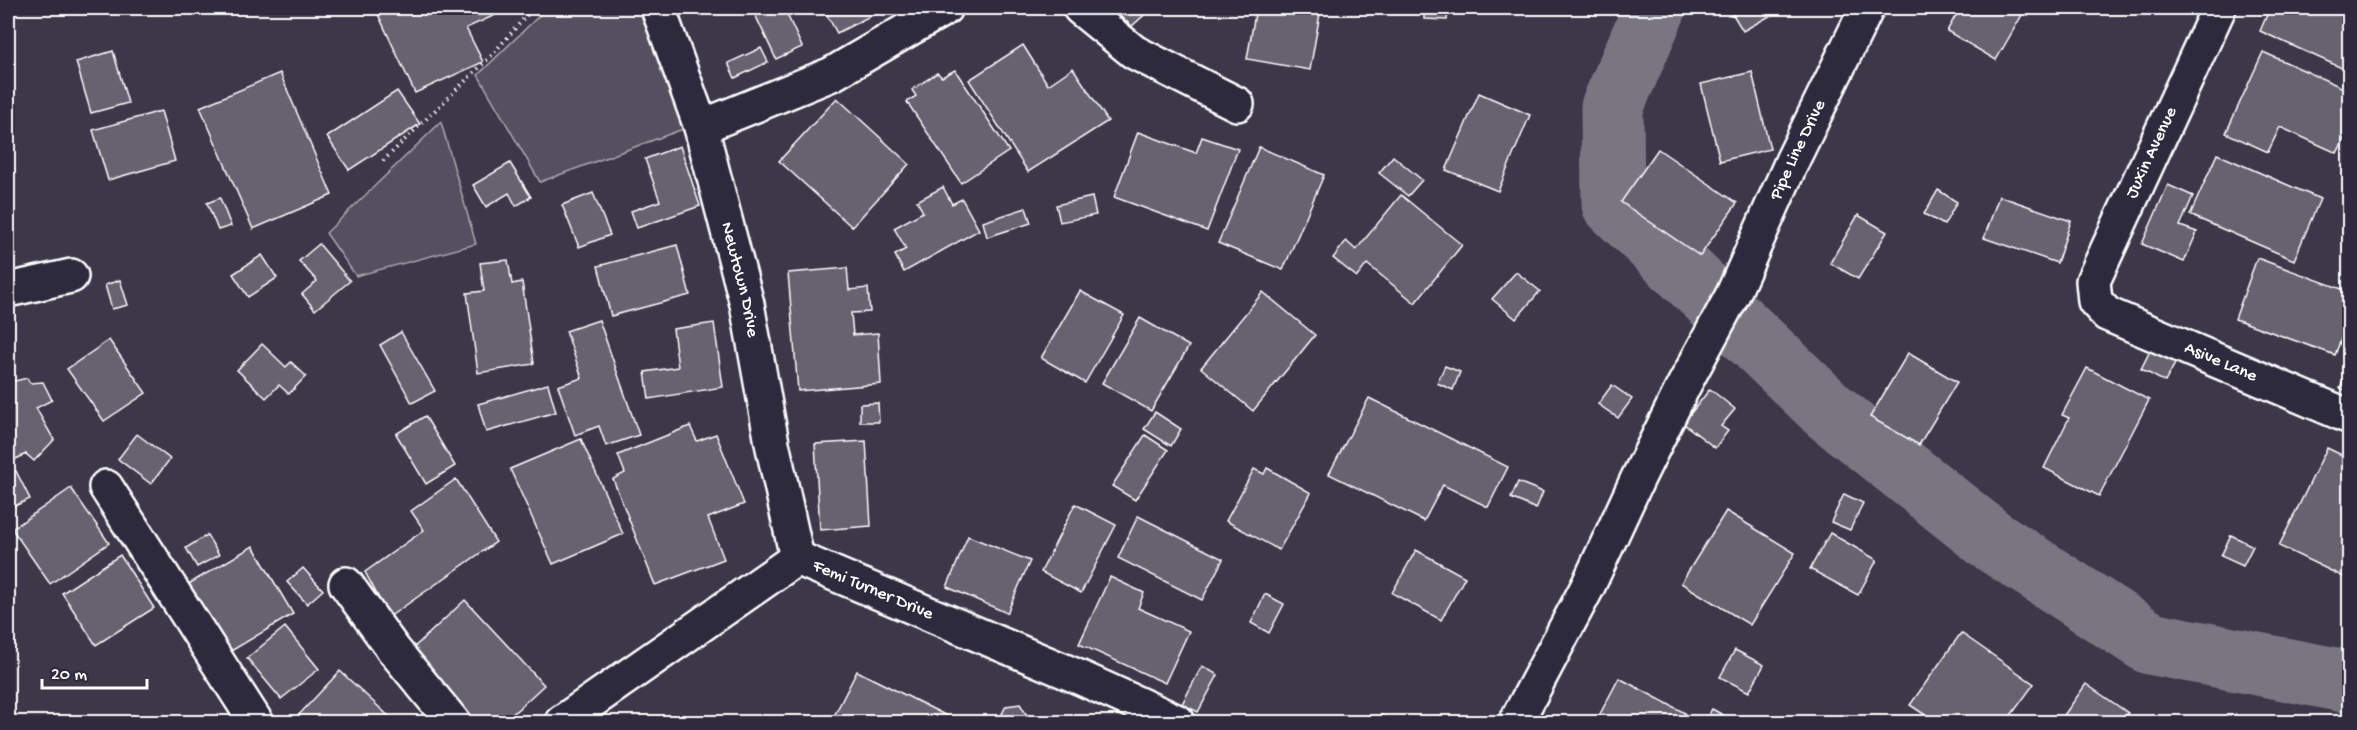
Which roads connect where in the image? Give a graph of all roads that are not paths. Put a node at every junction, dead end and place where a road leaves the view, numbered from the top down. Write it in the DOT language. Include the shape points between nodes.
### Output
graph roads {
  1 [pos="658,8"];
  2 [pos="945,8"];
  3 [pos="1080,8"];
  4 [pos="1867,8"];
  5 [pos="2219,8"];
  6 [pos="1237,104"];
  7 [pos="701,127"];
  8 [pos="70,276"];
  9 [pos="8,290"];
  10 [pos="2095,301"];
  11 [pos="2349,417"];
  12 [pos="106,487"];
  13 [pos="797,558"];
  14 [pos="346,584"];
  15 [pos="256,723"];
  16 [pos="453,723"];
  17 [pos="562,723"];
  18 [pos="1178,723"];
  19 [pos="1516,723"];
  1 -- 7 [label="street, Newtown Drive"];
  2 -- 7 [label="street" via="832,74"];
  3 -- 6 [label="street" via="1134,52"];
  4 -- 19 [label="street, Pipe Line Drive" via="1793,159 1728,305 1684,385 1588,586"];
  5 -- 10 [label="street, Juxin Avenue" via="2093,281"];
  7 -- 13 [label="street, Newtown Drive" via="747,304"];
  8 -- 9 [label="street"];
  10 -- 11 [label="street, Asive Lane" via="2107,314"];
  12 -- 15 [label="street"];
  13 -- 17 [label="street, Femi Turner Drive"];
  13 -- 18 [label="street, Femi Turner Drive"];
  14 -- 16 [label="street"];
}
